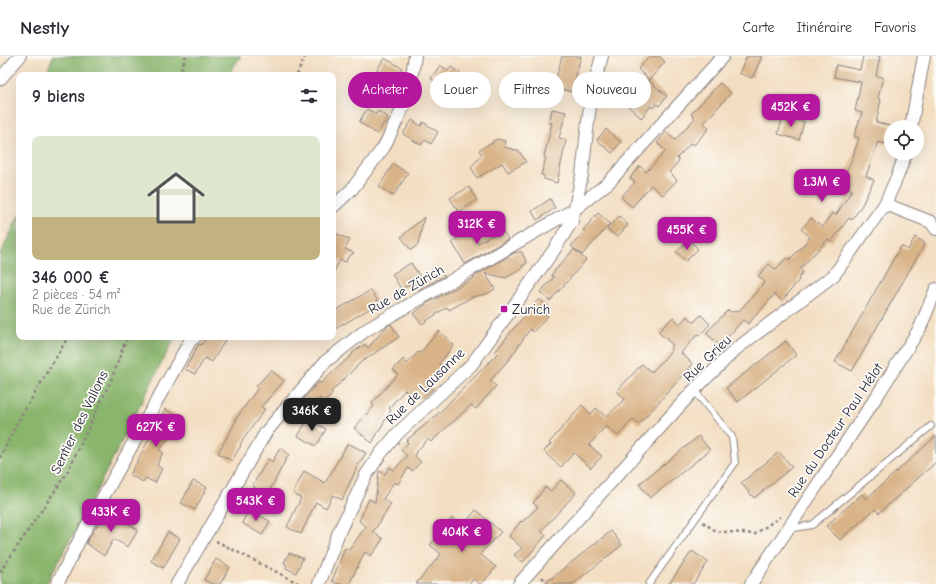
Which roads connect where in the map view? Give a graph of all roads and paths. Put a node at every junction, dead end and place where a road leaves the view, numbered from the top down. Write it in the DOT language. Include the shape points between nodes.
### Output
graph roads {
  1 [pos="20,56"];
  2 [pos="186,56"];
  3 [pos="305,56"];
  4 [pos="415,56"];
  5 [pos="602,56"];
  6 [pos="723,56"];
  7 [pos="924,56"];
  8 [pos="180,72"];
  9 [pos="298,72"];
  10 [pos="0,77"];
  11 [pos="912,120"];
  12 [pos="903,160"];
  13 [pos="884,204"];
  14 [pos="336,205"];
  15 [pos="575,209"];
  16 [pos="936,229"];
  17 [pos="936,289"];
  18 [pos="66,340"];
  19 [pos="126,340"];
  20 [pos="191,340"];
  21 [pos="694,390"];
  22 [pos="931,426"];
  23 [pos="0,458"];
  24 [pos="781,516"];
  25 [pos="697,517"];
  26 [pos="788,529"];
  27 [pos="205,535"];
  28 [pos="0,572"];
  29 [pos="57,584"];
  30 [pos="177,584"];
  31 [pos="300,584"];
  32 [pos="319,584"];
  33 [pos="519,584"];
  34 [pos="649,584"];
  35 [pos="751,584"];
  1 -- 10 [label="street"];
  2 -- 8 [label="path"];
  3 -- 9 [label="path"];
  4 -- 14 [label="street" via="408,97 384,147 352,189"];
  5 -- 15 [label="street, Rue de Lausanne" via="591,96 582,175"];
  6 -- 15 [label="street, Rue de Zürich" via="609,182"];
  7 -- 11 [label="street"];
  12 -- 13 [label="street, Rue Grieu"];
  13 -- 16 [label="street" via="931,222"];
  13 -- 21 [label="street, Rue Grieu" via="834,275 736,349"];
  15 -- 27 [label="street, Rue de Zürich" via="366,330 325,362 266,432"];
  15 -- 32 [label="street, Rue de Lausanne" via="572,221 554,250 472,364 381,453 366,475 339,532"];
  17 -- 26 [label="street, Rue du Docteur Paul Hélot" via="920,328"];
  18 -- 23 [label="path" via="16,425"];
  19 -- 28 [label="path, Sentier des Vallons" via="112,378 68,473"];
  20 -- 29 [label="street"];
  21 -- 25 [label="lane" via="732,437 735,463"];
  21 -- 33 [label="street, Rue Grieu"];
  22 -- 26 [label="lane" via="812,525"];
  24 -- 25 [label="path" via="755,534 715,531"];
  25 -- 34 [label="lane"];
  26 -- 35 [label="street, Rue du Docteur Paul Hélot"];
  27 -- 30 [label="street, Rue de Zürich"];
  27 -- 31 [label="path"];
}
